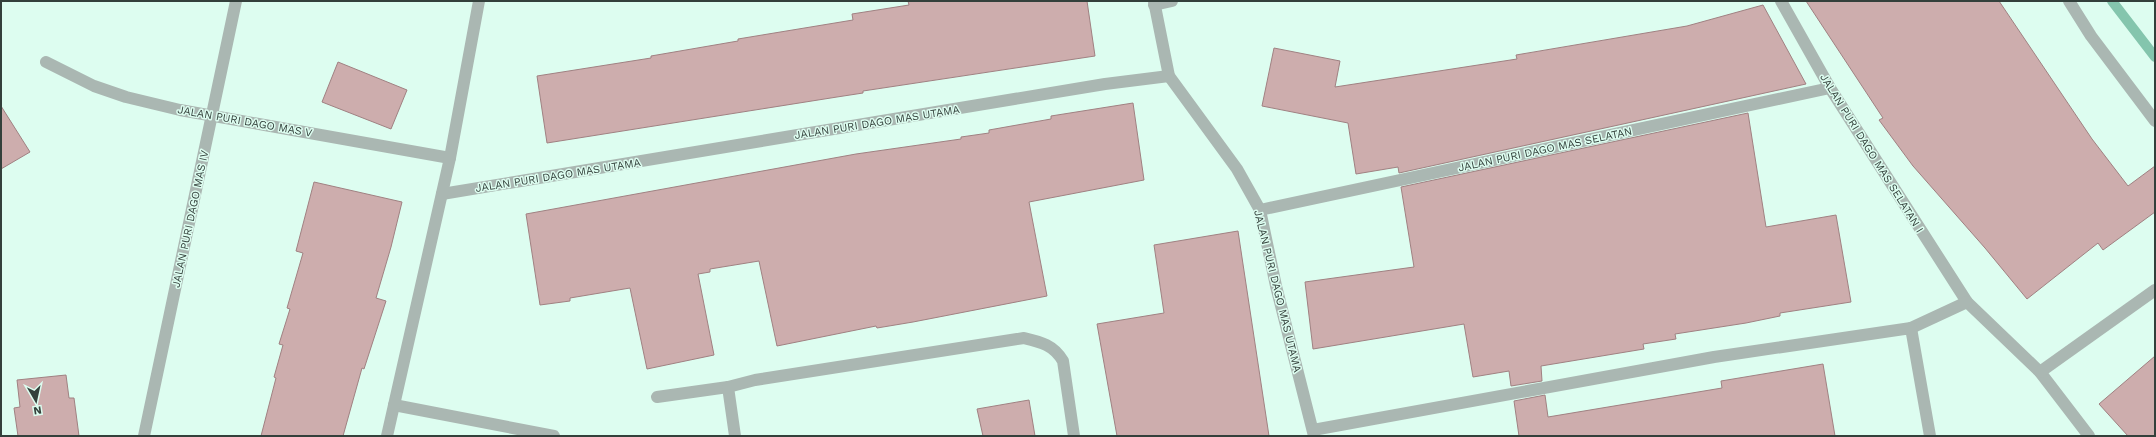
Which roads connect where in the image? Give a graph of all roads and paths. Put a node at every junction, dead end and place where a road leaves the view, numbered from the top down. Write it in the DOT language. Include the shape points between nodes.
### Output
graph roads {
  1 [pos="236,1"];
  2 [pos="479,1"];
  3 [pos="1172,1"];
  4 [pos="1781,1"];
  5 [pos="2069,1"];
  6 [pos="1154,3"];
  7 [pos="46,62"];
  8 [pos="1169,76"];
  9 [pos="1830,88"];
  10 [pos="212,115"];
  11 [pos="2155,121"];
  12 [pos="450,158"];
  13 [pos="442,194"];
  14 [pos="1260,210"];
  15 [pos="2155,290"];
  16 [pos="1966,302"];
  17 [pos="1911,328"];
  18 [pos="2040,372"];
  19 [pos="728,387"];
  20 [pos="657,397"];
  21 [pos="394,406"];
  22 [pos="1313,433"];
  23 [pos="144,436"];
  24 [pos="387,436"];
  25 [pos="554,436"];
  26 [pos="735,436"];
  27 [pos="1074,436"];
  28 [pos="1930,436"];
  29 [pos="2089,436"];
  1 -- 10 [label="street, JALAN PURI DAGO MAS IV"];
  2 -- 12 [label="street"];
  3 -- 6 [label="street"];
  4 -- 9 [label="street, JALAN PURI DAGO MAS SELATAN I"];
  5 -- 11 [label="street" via="2091,36"];
  6 -- 8 [label="street"];
  7 -- 10 [label="street, JALAN PURI DAGO MAS V" via="94,86 126,97"];
  8 -- 13 [label="street, JALAN PURI DAGO MAS UTAMA" via="1105,84"];
  8 -- 14 [label="street, JALAN PURI DAGO MAS UTAMA" via="1237,169"];
  9 -- 14 [label="street, JALAN PURI DAGO MAS SELATAN"];
  9 -- 16 [label="street, JALAN PURI DAGO MAS SELATAN I"];
  10 -- 12 [label="street, JALAN PURI DAGO MAS V"];
  10 -- 23 [label="street, JALAN PURI DAGO MAS IV"];
  12 -- 13 [label="street"];
  13 -- 21 [label="street"];
  14 -- 22 [label="street, JALAN PURI DAGO MAS UTAMA" via="1276,286"];
  15 -- 18 [label="street"];
  16 -- 17 [label="street"];
  16 -- 18 [label="street, JALAN PURI DAGO MAS SELATAN I"];
  17 -- 22 [label="street" via="1714,357"];
  17 -- 28 [label="street"];
  18 -- 29 [label="street, JALAN PURI DAGO MAS SELATAN I"];
  19 -- 20 [label="street"];
  19 -- 26 [label="street"];
  19 -- 27 [label="street" via="755,380 1024,338 1051,347 1063,360"];
  21 -- 24 [label="street"];
  21 -- 25 [label="street"];
}
